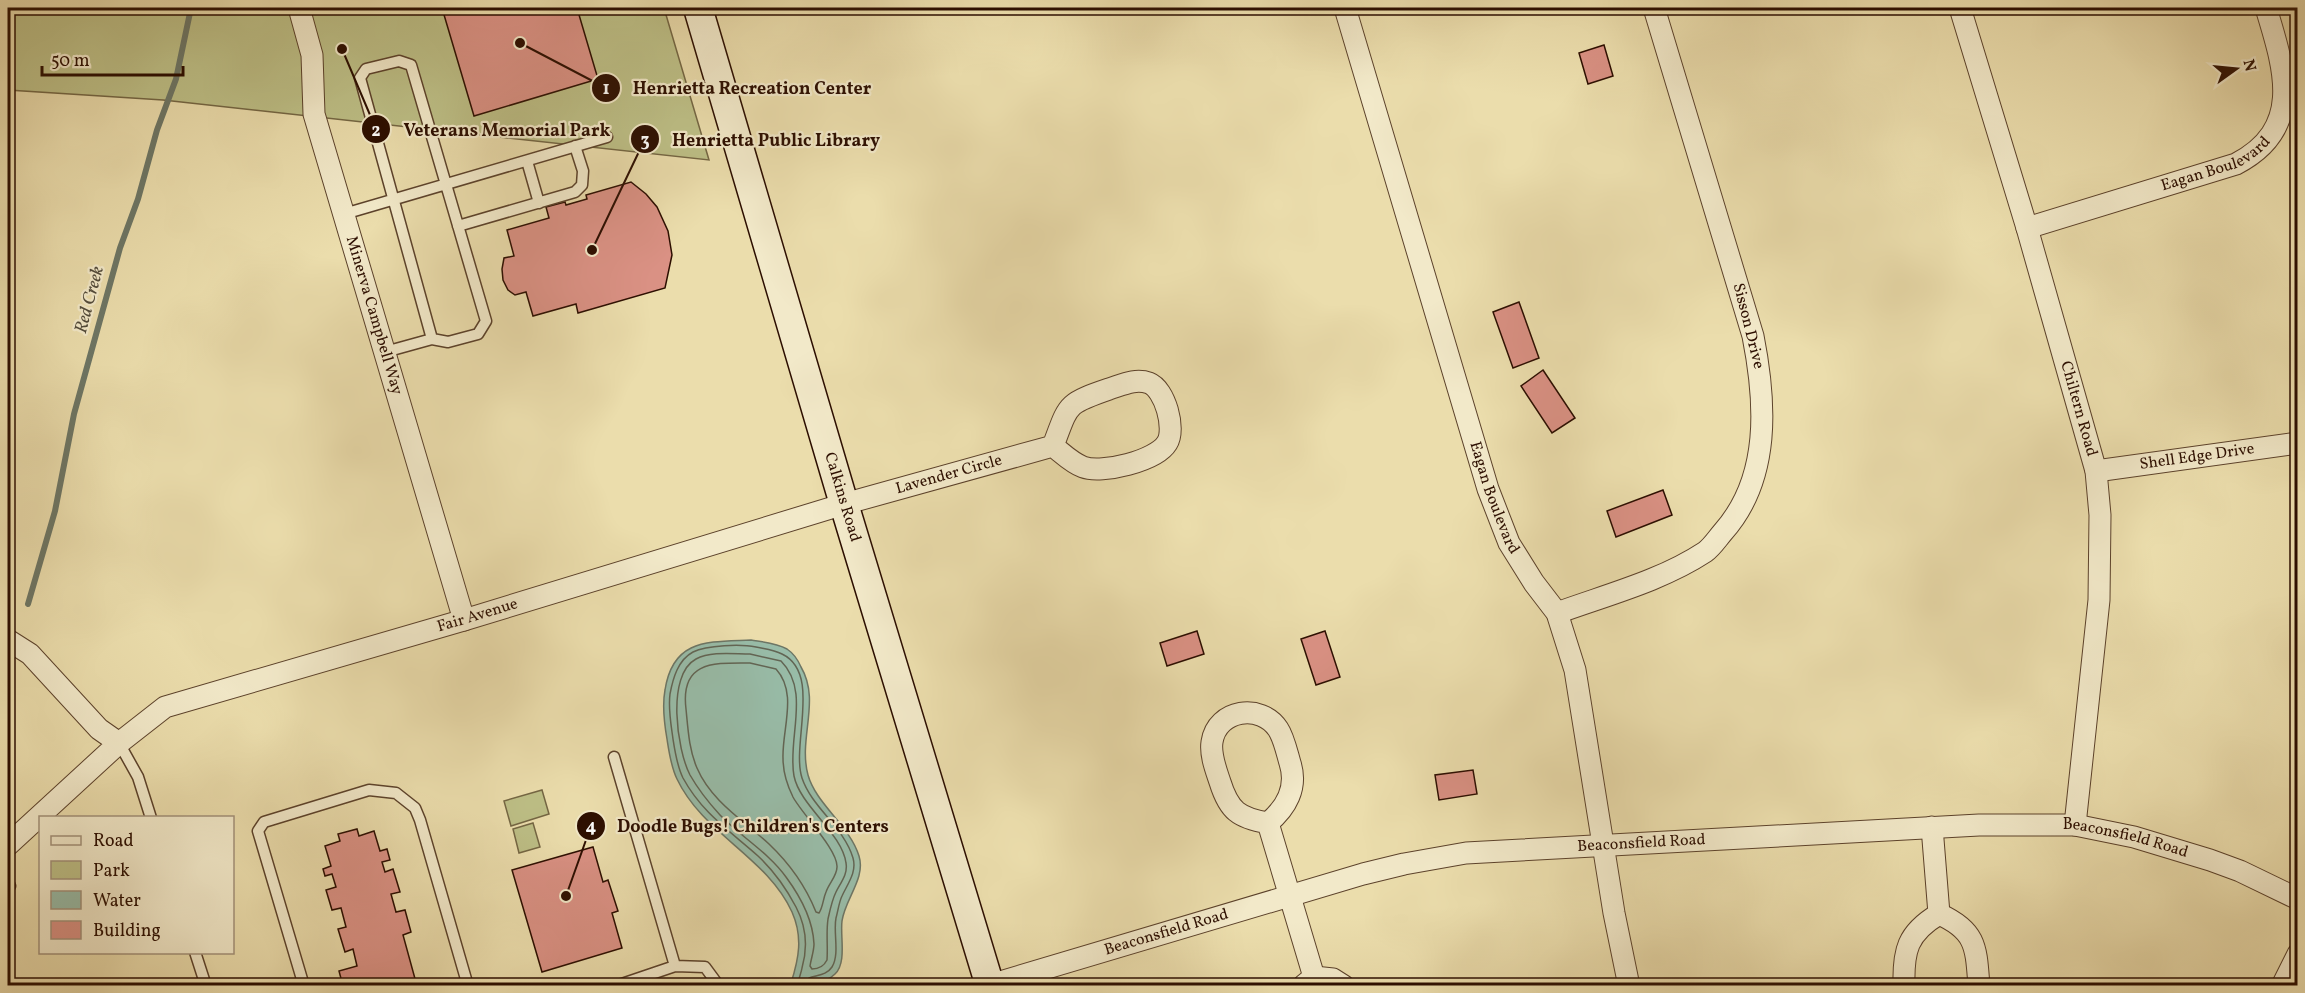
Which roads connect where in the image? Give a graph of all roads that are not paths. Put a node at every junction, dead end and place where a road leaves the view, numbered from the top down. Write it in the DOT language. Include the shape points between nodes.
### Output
graph roads {
  1 [pos="299,8"];
  2 [pos="698,8"];
  3 [pos="1345,8"];
  4 [pos="1654,8"];
  5 [pos="1960,8"];
  6 [pos="2266,8"];
  7 [pos="607,137"];
  8 [pos="575,146"];
  9 [pos="527,161"];
  10 [pos="446,184"];
  11 [pos="394,200"];
  12 [pos="539,203"];
  13 [pos="344,214"];
  14 [pos="458,226"];
  15 [pos="2027,228"];
  16 [pos="432,339"];
  17 [pos="385,352"];
  18 [pos="2298,443"];
  19 [pos="1053,446"];
  20 [pos="2096,471"];
  21 [pos="844,504"];
  22 [pos="1557,613"];
  23 [pos="464,620"];
  24 [pos="8,640"];
  25 [pos="119,743"];
  26 [pos="614,757"];
  27 [pos="40,816"];
  28 [pos="150,816"];
  29 [pos="39,817"];
  30 [pos="1268,823"];
  31 [pos="2075,825"];
  32 [pos="1932,827"];
  33 [pos="8,845"];
  34 [pos="1604,845"];
  35 [pos="1290,896"];
  36 [pos="2298,898"];
  37 [pos="1939,914"];
  38 [pos="196,954"];
  39 [pos="2298,954"];
  40 [pos="675,966"];
  41 [pos="1309,981"];
  42 [pos="990,985"];
  43 [pos="206,986"];
  44 [pos="304,986"];
  45 [pos="468,986"];
  46 [pos="616,986"];
  47 [pos="719,986"];
  48 [pos="1344,986"];
  49 [pos="1629,986"];
  50 [pos="1904,986"];
  51 [pos="1978,986"];
  52 [pos="2282,986"];
  1 -- 13 [label="street, Minerva Campbell Way" via="312,55 314,114"];
  2 -- 21 [label="main road, Calkins Road"];
  3 -- 22 [label="street, Eagan Boulevard" via="1488,489 1509,543"];
  4 -- 22 [label="street, Sisson Drive" via="1753,336 1762,405 1760,453 1749,489 1733,521 1707,551 1676,569"];
  5 -- 15 [label="street, Chiltern Road"];
  6 -- 15 [label="street, Eagan Boulevard" via="2284,67 2285,88 2279,122 2263,146 2236,164"];
  7 -- 8 [label="lane"];
  8 -- 9 [label="lane"];
  8 -- 12 [label="lane" via="583,171 582,185 575,192"];
  9 -- 10 [label="lane"];
  9 -- 12 [label="lane"];
  10 -- 11 [label="lane"];
  10 -- 11 [label="lane" via="411,65 399,61 366,69 360,78"];
  10 -- 14 [label="lane"];
  11 -- 13 [label="lane"];
  11 -- 16 [label="lane"];
  12 -- 14 [label="lane"];
  13 -- 17 [label="street, Minerva Campbell Way"];
  14 -- 16 [label="lane" via="486,321 478,334 448,342"];
  15 -- 20 [label="street, Chiltern Road"];
  16 -- 17 [label="lane"];
  17 -- 23 [label="street, Minerva Campbell Way"];
  18 -- 20 [label="street, Shell Edge Drive"];
  19 -- 19 [label="street" via="1083,467 1100,470 1148,459 1169,441 1172,428 1160,390 1136,380 1079,399 1068,408"];
  19 -- 21 [label="street, Lavender Circle"];
  20 -- 31 [label="street, Chiltern Road" via="2099,600"];
  21 -- 23 [label="street, Fair Avenue"];
  21 -- 42 [label="main road, Calkins Road"];
  22 -- 34 [label="street, Eagan Boulevard" via="1575,670"];
  23 -- 25 [label="street, Fair Avenue" via="165,707"];
  24 -- 25 [label="street" via="30,654 99,729"];
  25 -- 27 [label="street, Fair Avenue"];
  25 -- 28 [label="lane" via="138,777"];
  26 -- 40 [label="lane"];
  29 -- 33 [label="street, Fair Avenue"];
  30 -- 30 [label="street" via="1289,799 1293,771 1280,730 1261,714 1248,711 1223,721 1212,742 1212,756 1226,801 1247,820"];
  30 -- 35 [label="street"];
  31 -- 32 [label="street, Beaconsfield Road"];
  31 -- 36 [label="street, Beaconsfield Road" via="2134,837 2210,860"];
  32 -- 34 [label="street, Beaconsfield Road"];
  32 -- 37 [label="street"];
  34 -- 35 [label="street, Beaconsfield Road" via="1466,853 1404,864"];
  34 -- 49 [label="street, Eagan Boulevard"];
  35 -- 41 [label="street"];
  35 -- 42 [label="street, Beaconsfield Road"];
  37 -- 50 [label="street" via="1926,922 1907,946"];
  37 -- 51 [label="street" via="1962,927 1971,939 1976,950"];
  38 -- 43 [label="lane"];
  39 -- 52 [label="street"];
  40 -- 46 [label="lane"];
  40 -- 47 [label="lane" via="705,967"];
  41 -- 48 [label="street" via="1333,979"];
  44 -- 45 [label="lane" via="258,831 264,822 369,790 396,793 415,808"];
}
